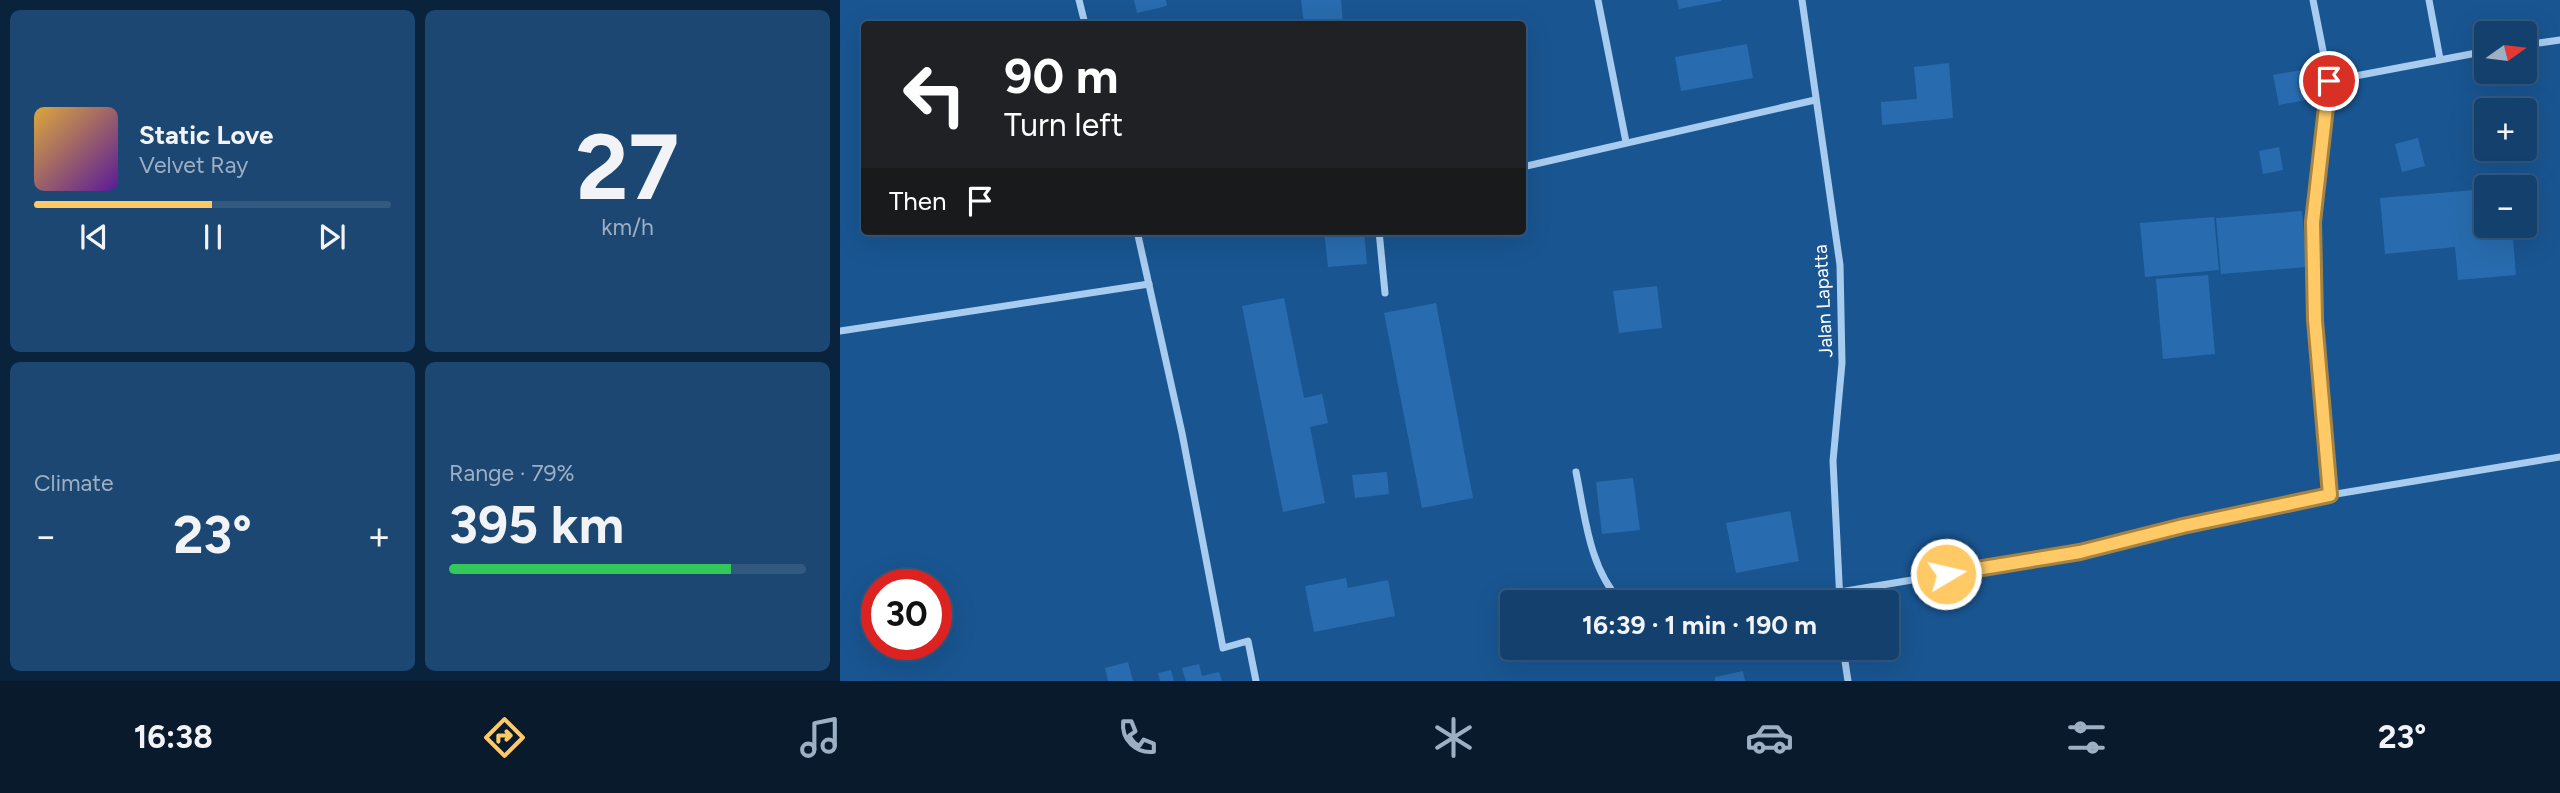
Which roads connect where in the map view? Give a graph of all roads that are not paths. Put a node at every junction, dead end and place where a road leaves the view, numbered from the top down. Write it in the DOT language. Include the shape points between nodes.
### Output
graph roads {
  1 [pos="1079,0"];
  2 [pos="1598,0"];
  3 [pos="1802,0"];
  4 [pos="2313,0"];
  5 [pos="2429,0"];
  6 [pos="1084,21"];
  7 [pos="2560,40"];
  8 [pos="2538,43"];
  9 [pos="2474,53"];
  10 [pos="2440,59"];
  11 [pos="2329,81"];
  12 [pos="1815,100"];
  13 [pos="1626,142"];
  14 [pos="1526,166"];
  15 [pos="1138,235"];
  16 [pos="1379,235"];
  17 [pos="1149,284"];
  18 [pos="1385,293"];
  19 [pos="840,331"];
  20 [pos="2560,457"];
  21 [pos="1576,472"];
  22 [pos="2330,495"];
  23 [pos="1612,590"];
  24 [pos="1839,590"];
  25 [pos="1845,590"];
  26 [pos="1845,660"];
  27 [pos="1256,681"];
  28 [pos="1848,681"];
  1 -- 6 [label="street"];
  2 -- 13 [label="street"];
  3 -- 12 [label="street, Jalan Lapatta"];
  4 -- 11 [label="street"];
  5 -- 10 [label="street"];
  7 -- 8 [label="street"];
  9 -- 10 [label="street"];
  10 -- 11 [label="street"];
  11 -- 22 [label="street" via="2313,222 2315,320"];
  12 -- 13 [label="street"];
  12 -- 24 [label="street, Jalan Lapatta" via="1840,265 1842,363 1833,461"];
  13 -- 14 [label="street"];
  15 -- 17 [label="street"];
  16 -- 18 [label="street"];
  17 -- 19 [label="street"];
  17 -- 27 [label="street" via="1223,648 1248,641"];
  20 -- 22 [label="street"];
  21 -- 23 [label="street" via="1601,575"];
  22 -- 25 [label="street" via="2080,552"];
  26 -- 28 [label="street"];
}
